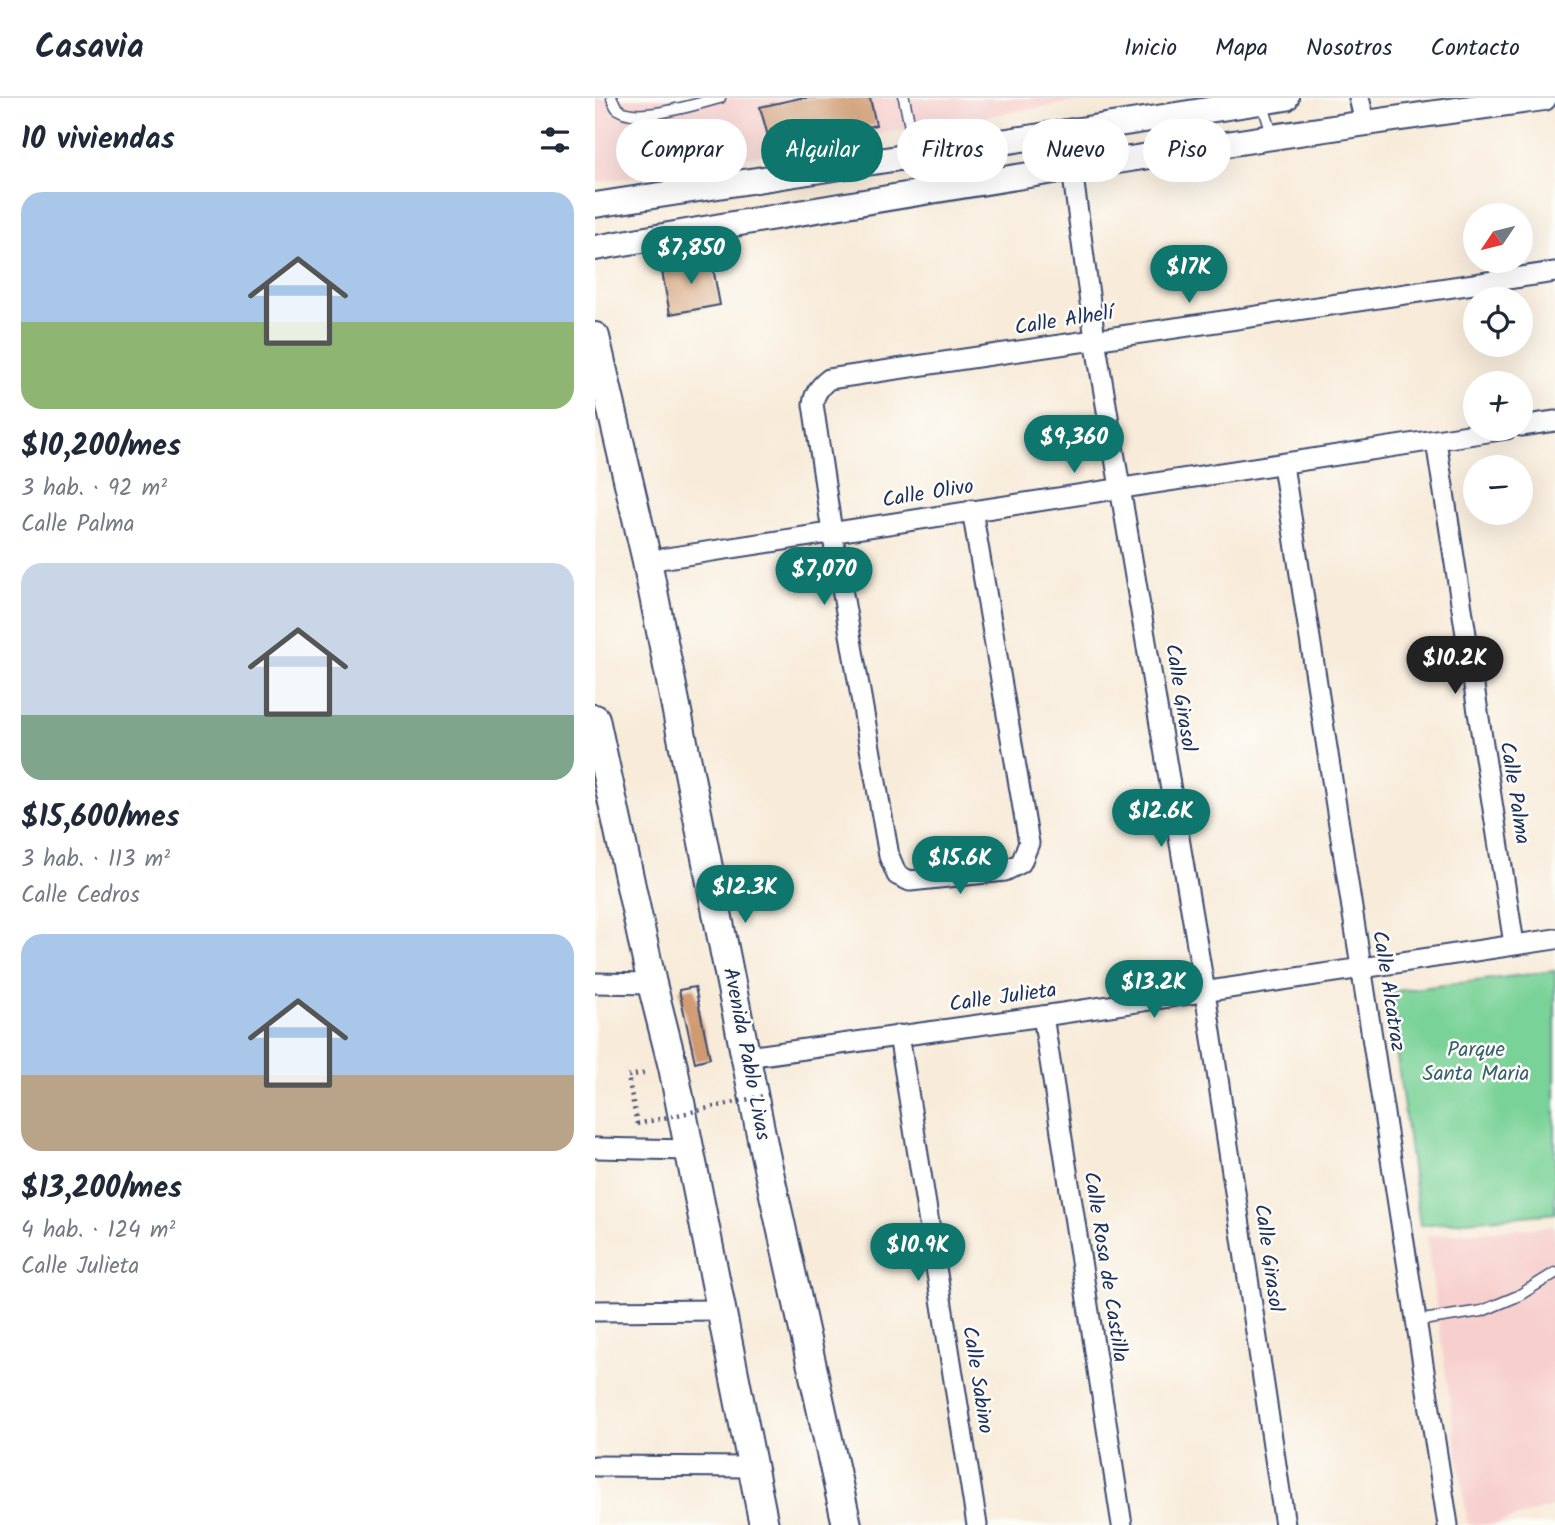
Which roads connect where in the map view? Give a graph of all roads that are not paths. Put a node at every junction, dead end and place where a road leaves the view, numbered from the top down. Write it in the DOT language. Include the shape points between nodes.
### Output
graph roads {
  1 [pos="612,98"];
  2 [pos="720,98"];
  3 [pos="904,98"];
  4 [pos="1360,98"];
  5 [pos="1543,98"];
  6 [pos="1270,99"];
  7 [pos="908,119"];
  8 [pos="1365,122"];
  9 [pos="1273,137"];
  10 [pos="1008,140"];
  11 [pos="897,158"];
  12 [pos="1129,160"];
  13 [pos="1022,176"];
  14 [pos="921,182"];
  15 [pos="1074,182"];
  16 [pos="923,191"];
  17 [pos="595,205"];
  18 [pos="595,248"];
  19 [pos="1555,272"];
  20 [pos="595,337"];
  21 [pos="1095,339"];
  22 [pos="1555,421"];
  23 [pos="1533,424"];
  24 [pos="1463,436"];
  25 [pos="1436,441"];
  26 [pos="1283,465"];
  27 [pos="1122,488"];
  28 [pos="972,510"];
  29 [pos="832,532"];
  30 [pos="647,561"];
  31 [pos="595,719"];
  32 [pos="1555,939"];
  33 [pos="1514,944"];
  34 [pos="1362,967"];
  35 [pos="595,983"];
  36 [pos="653,984"];
  37 [pos="1205,992"];
  38 [pos="1043,1016"];
  39 [pos="898,1035"];
  40 [pos="747,1056"];
  41 [pos="595,1148"];
  42 [pos="689,1150"];
  43 [pos="1555,1273"];
  44 [pos="721,1310"];
  45 [pos="595,1311"];
  46 [pos="1416,1321"];
  47 [pos="595,1466"];
  48 [pos="754,1467"];
  49 [pos="764,1525"];
  50 [pos="847,1525"];
  51 [pos="977,1525"];
  52 [pos="1122,1525"];
  53 [pos="1285,1525"];
  54 [pos="1448,1525"];
  1 -- 2 [label="lane" via="625,112 647,114"];
  3 -- 7 [label="lane"];
  4 -- 8 [label="street"];
  5 -- 8 [label="street"];
  6 -- 9 [label="lane"];
  6 -- 10 [label="street"];
  8 -- 9 [label="street"];
  9 -- 12 [label="street"];
  11 -- 17 [label="street"];
  13 -- 16 [label="street"];
  14 -- 16 [label="lane"];
  15 -- 21 [label="street, Calle Girasol"];
  16 -- 18 [label="street"];
  19 -- 21 [label="street, Calle Alhelí"];
  20 -- 30 [label="main road, Avenida Pablo Livas"];
  21 -- 27 [label="street, Calle Girasol"];
  21 -- 29 [label="street, Calle Alhelí" via="829,379 818,389 813,404"];
  22 -- 23 [label="street"];
  24 -- 25 [label="street, Calle Olivo"];
  25 -- 26 [label="street, Calle Olivo"];
  25 -- 33 [label="street, Calle Palma"];
  26 -- 27 [label="street, Calle Olivo"];
  26 -- 34 [label="street, Calle Alcatraz"];
  27 -- 28 [label="street, Calle Olivo"];
  27 -- 37 [label="street, Calle Girasol"];
  28 -- 29 [label="street, Calle Olivo"];
  28 -- 29 [label="street" via="1029,843 1021,863 1005,871 910,881 897,875 889,856"];
  29 -- 30 [label="street, Calle Olivo"];
  30 -- 40 [label="main road, Avenida Pablo Livas"];
  31 -- 36 [label="main road"];
  32 -- 33 [label="street, Calle Julieta"];
  33 -- 34 [label="street, Calle Julieta"];
  34 -- 37 [label="street, Calle Julieta"];
  34 -- 46 [label="street, Calle Alcatraz"];
  35 -- 36 [label="street"];
  36 -- 42 [label="main road"];
  37 -- 38 [label="street, Calle Julieta"];
  37 -- 53 [label="street, Calle Girasol"];
  38 -- 39 [label="street, Calle Julieta"];
  38 -- 52 [label="street, Calle Rosa de Castilla"];
  39 -- 40 [label="street, Calle Julieta"];
  39 -- 51 [label="street, Calle Sabino"];
  40 -- 50 [label="main road, Avenida Pablo Livas"];
  41 -- 42 [label="street"];
  42 -- 44 [label="main road"];
  43 -- 46 [label="lane" via="1482,1311"];
  44 -- 45 [label="street"];
  44 -- 48 [label="main road"];
  46 -- 54 [label="street, Calle Alcatraz"];
  47 -- 48 [label="street"];
  48 -- 49 [label="main road"];
}
